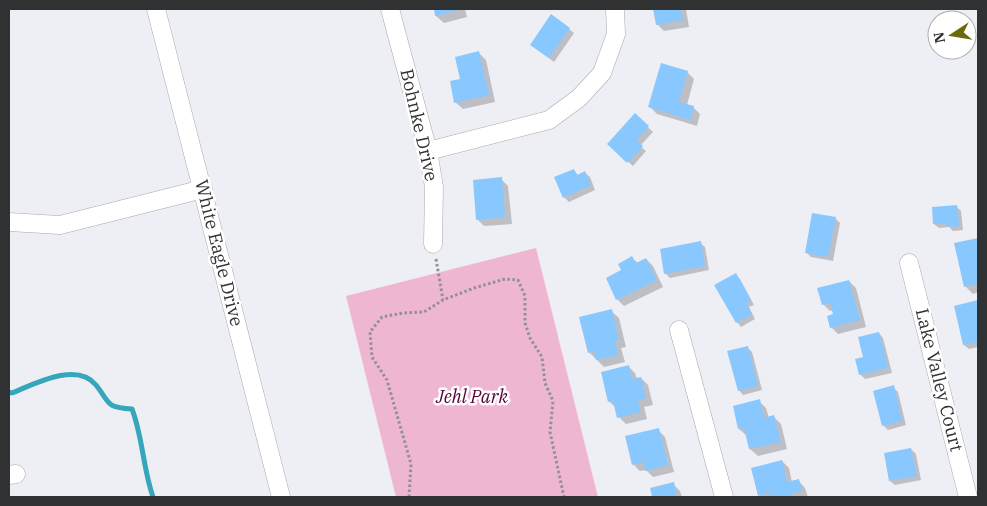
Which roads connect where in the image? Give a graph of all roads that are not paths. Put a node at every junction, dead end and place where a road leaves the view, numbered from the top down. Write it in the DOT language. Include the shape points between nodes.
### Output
graph roads {
  1 [pos="156,9"];
  2 [pos="390,9"];
  3 [pos="615,9"];
  4 [pos="428,151"];
  5 [pos="203,189"];
  6 [pos="9,222"];
  7 [pos="433,244"];
  8 [pos="909,263"];
  9 [pos="679,330"];
  10 [pos="281,497"];
  11 [pos="724,497"];
  12 [pos="968,497"];
  1 -- 5 [label="street, White Eagle Drive"];
  2 -- 4 [label="street, Bohnke Drive"];
  3 -- 4 [label="street" via="616,34 602,73 579,98 548,120"];
  4 -- 7 [label="street, Bohnke Drive" via="434,187"];
  5 -- 6 [label="street" via="60,225"];
  5 -- 10 [label="street, White Eagle Drive"];
  8 -- 12 [label="street, Lake Valley Court"];
  9 -- 11 [label="street"];
}
